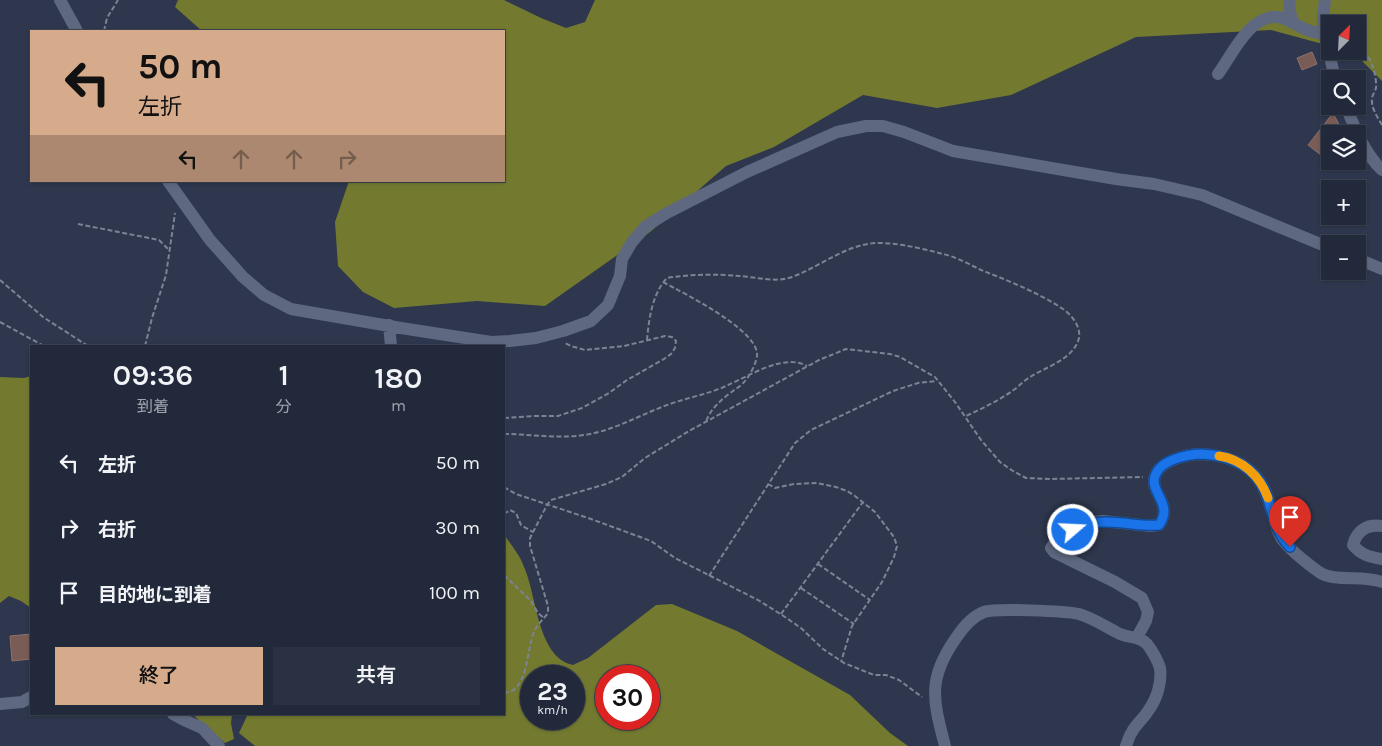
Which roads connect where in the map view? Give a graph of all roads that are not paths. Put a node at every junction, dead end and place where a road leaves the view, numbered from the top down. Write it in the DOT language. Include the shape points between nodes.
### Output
graph roads {
  1 [pos="60,0"];
  2 [pos="1325,0"];
  3 [pos="1288,2"];
  4 [pos="1323,15"];
  5 [pos="1292,22"];
  6 [pos="76,30"];
  7 [pos="1321,34"];
  8 [pos="1218,74"];
  9 [pos="1350,115"];
  10 [pos="1382,170"];
  11 [pos="169,182"];
  12 [pos="1321,244"];
  13 [pos="1366,263"];
  14 [pos="1382,269"];
  15 [pos="389,325"];
  16 [pos="391,345"];
  17 [pos="1382,526"];
  18 [pos="1382,559"];
  19 [pos="1382,582"];
  20 [pos="1137,637"];
  21 [pos="30,698"];
  22 [pos="0,704"];
  23 [pos="176,715"];
  24 [pos="219,746"];
  25 [pos="945,746"];
  26 [pos="1126,746"];
  1 -- 6 [label="street"];
  2 -- 4 [label="street"];
  3 -- 5 [label="street"];
  5 -- 7 [label="street"];
  5 -- 8 [label="street" via="1269,17 1256,24 1240,40"];
  9 -- 10 [label="street" via="1369,153"];
  11 -- 15 [label="street" via="210,240 264,295 291,309"];
  12 -- 15 [label="street" via="1202,194 953,151 904,132 883,126 866,126 837,132 747,172 646,226 622,259 620,276 608,305 591,321 560,332 491,342"];
  13 -- 14 [label="street"];
  15 -- 16 [label="street"];
  17 -- 18 [label="street" via="1368,526 1360,531 1353,545 1359,553"];
  19 -- 20 [label="street" via="1320,573 1283,540 1262,485 1251,472 1223,456 1192,454 1158,470 1154,484 1165,512 1159,525 1093,522 1067,532 1051,548 1142,598 1148,612"];
  20 -- 25 [label="street" via="1120,634 1078,614 984,612 960,632 936,678 936,707"];
  20 -- 26 [label="street" via="1153,653 1161,677 1149,710 1132,731"];
  21 -- 22 [label="street" via="22,702"];
  23 -- 24 [label="street" via="202,728"];
}
